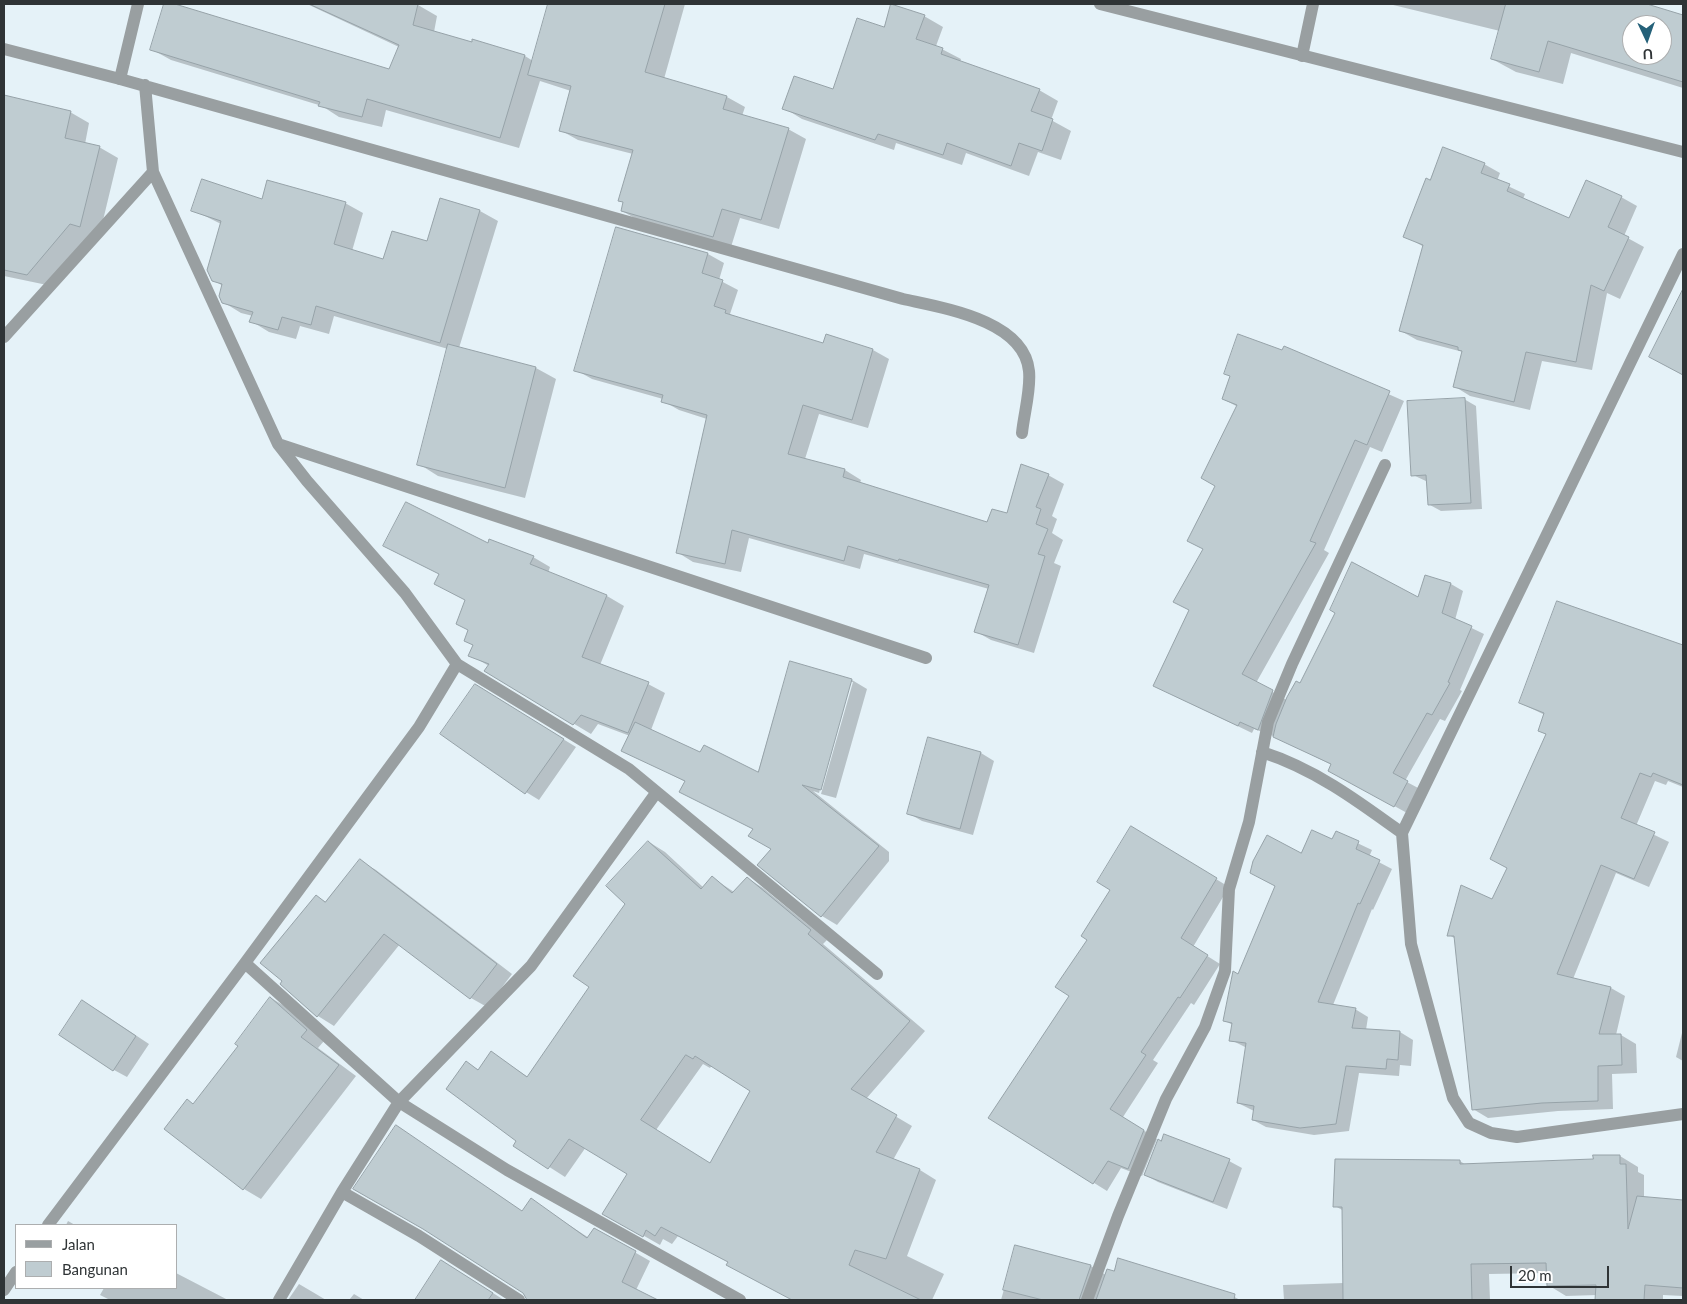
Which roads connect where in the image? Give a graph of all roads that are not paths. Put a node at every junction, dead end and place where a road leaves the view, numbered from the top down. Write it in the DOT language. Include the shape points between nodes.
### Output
graph roads {
  1 [pos="138,4"];
  2 [pos="1100,4"];
  3 [pos="1313,4"];
  4 [pos="4,49"];
  5 [pos="1302,56"];
  6 [pos="120,79"];
  7 [pos="145,85"];
  8 [pos="1683,152"];
  9 [pos="153,172"];
  10 [pos="1683,254"];
  11 [pos="4,337"];
  12 [pos="1022,432"];
  13 [pos="278,444"];
  14 [pos="1386,466"];
  15 [pos="926,658"];
  16 [pos="457,664"];
  17 [pos="1262,752"];
  18 [pos="656,793"];
  19 [pos="1402,834"];
  20 [pos="245,963"];
  21 [pos="877,974"];
  22 [pos="399,1102"];
  23 [pos="1683,1114"];
  24 [pos="342,1192"];
  25 [pos="49,1224"];
  26 [pos="15,1274"];
  27 [pos="4,1290"];
  28 [pos="279,1300"];
  29 [pos="519,1300"];
  30 [pos="740,1300"];
  31 [pos="1087,1300"];
  1 -- 6 [label="street"];
  2 -- 5 [label="street"];
  3 -- 5 [label="street"];
  4 -- 6 [label="street"];
  5 -- 8 [label="street"];
  6 -- 7 [label="street"];
  7 -- 9 [label="street"];
  7 -- 12 [label="street" via="903,299 968,314 1017,343 1026,356 1029,372"];
  9 -- 11 [label="street"];
  9 -- 13 [label="street"];
  10 -- 19 [label="street"];
  13 -- 15 [label="street"];
  13 -- 16 [label="street" via="405,594"];
  14 -- 17 [label="street" via="1292,664 1268,722"];
  16 -- 18 [label="street" via="629,769"];
  16 -- 20 [label="street" via="419,727"];
  17 -- 19 [label="street" via="1289,761 1344,791"];
  17 -- 31 [label="street" via="1249,822 1229,889 1225,971 1205,1027 1166,1099"];
  18 -- 21 [label="street"];
  18 -- 22 [label="street" via="531,966"];
  19 -- 23 [label="street" via="1411,944 1453,1098 1469,1123 1517,1137"];
  20 -- 22 [label="street"];
  20 -- 25 [label="street"];
  22 -- 24 [label="street"];
  22 -- 30 [label="street" via="507,1170"];
  24 -- 28 [label="street"];
  24 -- 29 [label="street" via="419,1236"];
  26 -- 27 [label="street"];
}
